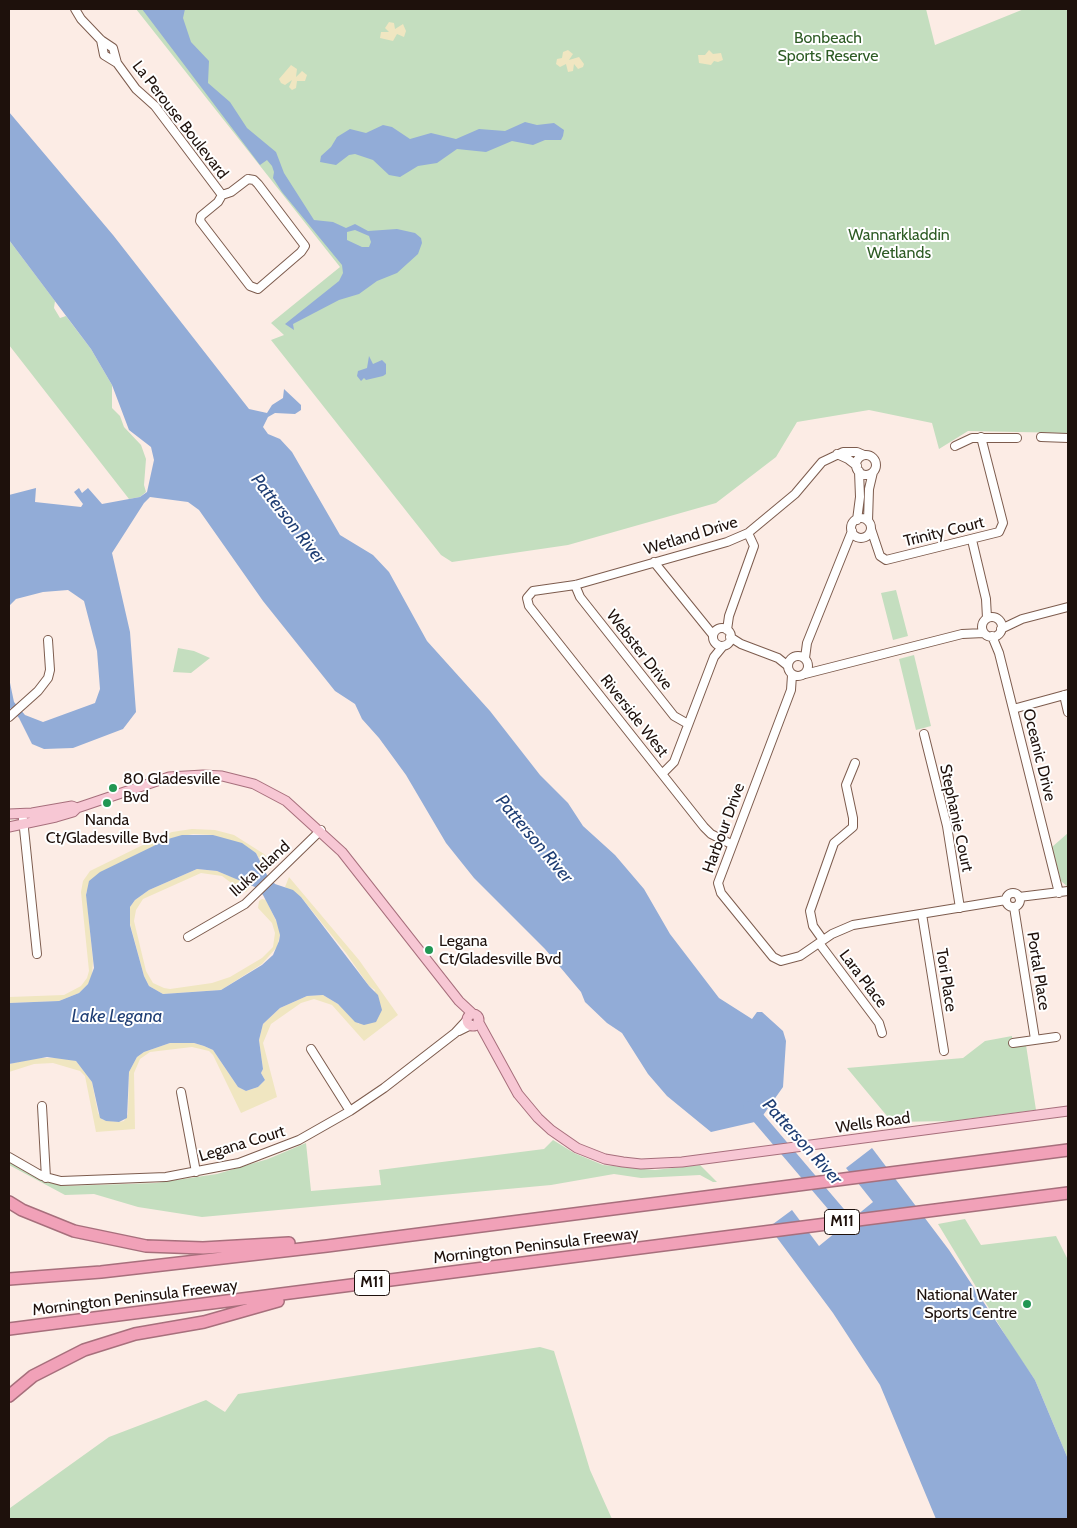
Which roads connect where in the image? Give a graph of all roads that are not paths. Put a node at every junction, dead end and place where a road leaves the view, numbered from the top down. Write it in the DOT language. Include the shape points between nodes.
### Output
graph roads {
  1 [pos="75,9"];
  2 [pos="222,195"];
  3 [pos="1041,437"];
  4 [pos="981,438"];
  5 [pos="1017,438"];
  6 [pos="1068,438"];
  7 [pos="955,446"];
  8 [pos="837,454"];
  9 [pos="864,455"];
  10 [pos="858,469"];
  11 [pos="873,472"];
  12 [pos="856,520"];
  13 [pos="870,525"];
  14 [pos="852,531"];
  15 [pos="748,533"];
  16 [pos="861,538"];
  17 [pos="972,540"];
  18 [pos="848,544"];
  19 [pos="877,549"];
  20 [pos="654,562"];
  21 [pos="575,585"];
  22 [pos="528,595"];
  23 [pos="986,599"];
  24 [pos="1068,607"];
  25 [pos="997,618"];
  26 [pos="1022,619"];
  27 [pos="985,621"];
  28 [pos="984,633"];
  29 [pos="998,633"];
  30 [pos="962,634"];
  31 [pos="722,636"];
  32 [pos="48,640"];
  33 [pos="778,658"];
  34 [pos="801,659"];
  35 [pos="788,666"];
  36 [pos="822,669"];
  37 [pos="792,675"];
  38 [pos="803,675"];
  39 [pos="791,690"];
  40 [pos="1066,695"];
  41 [pos="1013,709"];
  42 [pos="1068,712"];
  43 [pos="14,713"];
  44 [pos="688,724"];
  45 [pos="924,734"];
  46 [pos="855,763"];
  47 [pos="662,774"];
  48 [pos="77,808"];
  49 [pos="9,814"];
  50 [pos="22,814"];
  51 [pos="24,825"];
  52 [pos="9,827"];
  53 [pos="321,830"];
  54 [pos="731,844"];
  55 [pos="1068,891"];
  56 [pos="1059,892"];
  57 [pos="1019,897"];
  58 [pos="1006,900"];
  59 [pos="1014,907"];
  60 [pos="960,908"];
  61 [pos="922,914"];
  62 [pos="188,937"];
  63 [pos="821,942"];
  64 [pos="38,954"];
  65 [pos="472,1021"];
  66 [pos="882,1033"];
  67 [pos="1056,1037"];
  68 [pos="1035,1039"];
  69 [pos="1014,1042"];
  70 [pos="311,1050"];
  71 [pos="944,1051"];
  72 [pos="181,1092"];
  73 [pos="42,1106"];
  74 [pos="350,1111"];
  75 [pos="1068,1111"];
  76 [pos="1068,1150"];
  77 [pos="9,1157"];
  78 [pos="196,1172"];
  79 [pos="46,1178"];
  80 [pos="1068,1193"];
  81 [pos="9,1202"];
  82 [pos="327,1246"];
  83 [pos="9,1279"];
  84 [pos="318,1290"];
  85 [pos="9,1329"];
  86 [pos="9,1396"];
  1 -- 2 [label="street, La Perouse Boulevard" via="101,40 104,55 117,63 136,90 155,106"];
  2 -- 2 [label="street" via="248,179 254,180 304,243 302,251 259,289 250,286 201,224 201,216"];
  3 -- 6 [label="street"];
  4 -- 5 [label="street"];
  4 -- 7 [label="street" via="970,438"];
  4 -- 17 [label="street, Trinity Court" via="1003,527 999,532"];
  8 -- 9 [label="street" via="849,451"];
  8 -- 10 [label="street" via="847,458"];
  8 -- 15 [label="street, Wetland Drive" via="822,462 796,494"];
  9 -- 10 [label="street" via="859,458"];
  9 -- 11 [label="street" via="875,460"];
  10 -- 11 [label="street" via="868,475"];
  10 -- 12 [label="street" via="860,497"];
  11 -- 13 [label="street" via="868,494"];
  12 -- 13 [label="street" via="861,518"];
  12 -- 14 [label="street"];
  13 -- 16 [label="street" via="869,534"];
  13 -- 19 [label="street"];
  14 -- 16 [label="street"];
  14 -- 18 [label="street"];
  15 -- 20 [label="street, Wetland Drive"];
  15 -- 31 [label="street" via="754,546"];
  16 -- 18 [label="street"];
  16 -- 19 [label="street"];
  17 -- 19 [label="street, Trinity Court" via="886,560"];
  17 -- 23 [label="street"];
  18 -- 34 [label="street"];
  20 -- 21 [label="street, Wetland Drive"];
  20 -- 31 [label="street" via="701,622"];
  21 -- 22 [label="street, Wetland Drive" via="533,591"];
  21 -- 44 [label="street, Webster Drive" via="580,597 674,716"];
  22 -- 47 [label="street, Riverside West" via="526,602"];
  23 -- 25 [label="street"];
  23 -- 27 [label="street"];
  24 -- 26 [label="street"];
  25 -- 26 [label="street"];
  25 -- 27 [label="street"];
  25 -- 29 [label="street, Oceanic Drive"];
  26 -- 29 [label="street"];
  27 -- 28 [label="street"];
  27 -- 30 [label="street"];
  28 -- 29 [label="street"];
  28 -- 30 [label="street"];
  29 -- 41 [label="street, Oceanic Drive" via="999,653"];
  30 -- 36 [label="street"];
  31 -- 33 [label="street"];
  31 -- 44 [label="street"];
  32 -- 43 [label="street" via="48,678"];
  33 -- 34 [label="street"];
  33 -- 35 [label="street"];
  34 -- 35 [label="street"];
  34 -- 36 [label="street"];
  34 -- 38 [label="street, Harbour Drive"];
  35 -- 37 [label="street"];
  36 -- 38 [label="street"];
  37 -- 38 [label="street"];
  37 -- 39 [label="street, Harbour Drive"];
  38 -- 39 [label="street, Harbour Drive"];
  39 -- 54 [label="street, Harbour Drive"];
  40 -- 41 [label="street"];
  40 -- 42 [label="street"];
  41 -- 56 [label="street, Oceanic Drive"];
  44 -- 47 [label="street" via="674,762"];
  45 -- 60 [label="street, Stephanie Court" via="947,826"];
  46 -- 63 [label="street, Lara Place" via="846,785 852,827 834,843 810,911"];
  47 -- 54 [label="street, Riverside West" via="711,834"];
  48 -- 50 [label="main road" via="72,806"];
  48 -- 51 [label="main road" via="56,818"];
  48 -- 53 [label="main road" via="168,777 222,776 272,792"];
  49 -- 50 [label="main road"];
  50 -- 51 [label="street"];
  51 -- 52 [label="main road"];
  51 -- 64 [label="street"];
  53 -- 62 [label="street, Iluka Island" via="260,891 231,913"];
  53 -- 65 [label="main road" via="359,873"];
  54 -- 63 [label="street, Harbour Drive" via="718,888 773,958 782,961 792,959"];
  55 -- 56 [label="street"];
  56 -- 57 [label="street"];
  57 -- 58 [label="street" via="1011,893"];
  57 -- 59 [label="street"];
  58 -- 59 [label="street"];
  58 -- 60 [label="street, Harbour Drive"];
  59 -- 68 [label="street, Portal Place"];
  60 -- 61 [label="street, Harbour Drive"];
  61 -- 63 [label="street, Harbour Drive" via="853,926"];
  61 -- 71 [label="street, Tori Place"];
  63 -- 66 [label="street, Lara Place" via="879,1023"];
  65 -- 74 [label="street, Legana Court"];
  65 -- 75 [label="main road, Wells Road" via="486,1038 527,1106 551,1130 578,1148 623,1162 682,1162"];
  67 -- 68 [label="street"];
  68 -- 69 [label="street"];
  70 -- 74 [label="street"];
  72 -- 78 [label="street"];
  73 -- 79 [label="street"];
  74 -- 78 [label="street, Legana Court" via="280,1148 238,1163"];
  76 -- 82 [label="highway, Mornington Peninsula Freeway"];
  77 -- 79 [label="street, Legana Court"];
  78 -- 79 [label="street, Legana Court" via="93,1181"];
  80 -- 84 [label="highway, Mornington Peninsula Freeway / M11"];
  81 -- 82 [label="highway" via="74,1231 146,1246 203,1248 292,1243"];
  82 -- 83 [label="highway, Mornington Peninsula Freeway" via="101,1272"];
  84 -- 85 [label="highway, Mornington Peninsula Freeway / M11"];
  84 -- 86 [label="highway" via="204,1322 135,1334 84,1350 33,1376"];
}
